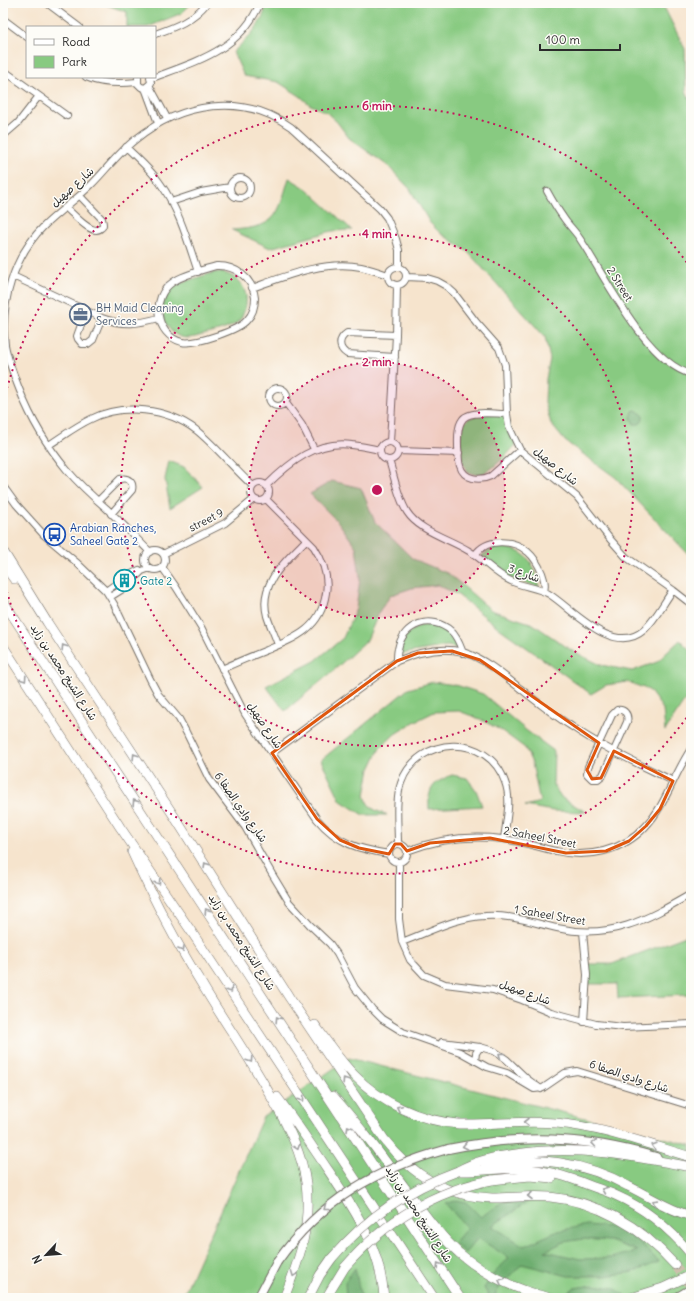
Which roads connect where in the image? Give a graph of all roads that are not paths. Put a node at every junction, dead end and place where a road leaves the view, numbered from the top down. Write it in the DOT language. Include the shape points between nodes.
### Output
graph roads {
  1 [pos="47,3"];
  2 [pos="207,3"];
  3 [pos="260,3"];
  4 [pos="3,19"];
  5 [pos="78,26"];
  6 [pos="156,34"];
  7 [pos="26,36"];
  8 [pos="3,70"];
  9 [pos="90,78"];
  10 [pos="138,79"];
  11 [pos="151,80"];
  12 [pos="39,96"];
  13 [pos="157,99"];
  14 [pos="151,102"];
  15 [pos="67,116"];
  16 [pos="167,118"];
  17 [pos="158,123"];
  18 [pos="3,136"];
  19 [pos="126,147"];
  20 [pos="230,187"];
  21 [pos="547,191"];
  22 [pos="80,196"];
  23 [pos="172,202"];
  24 [pos="66,208"];
  25 [pos="399,267"];
  26 [pos="198,272"];
  27 [pos="388,275"];
  28 [pos="13,276"];
  29 [pos="407,278"];
  30 [pos="397,286"];
  31 [pos="252,288"];
  32 [pos="86,311"];
  33 [pos="102,318"];
  34 [pos="159,318"];
  35 [pos="396,335"];
  36 [pos="395,357"];
  37 [pos="691,374"];
  38 [pos="286,402"];
  39 [pos="507,414"];
  40 [pos="390,442"];
  41 [pos="49,445"];
  42 [pos="314,449"];
  43 [pos="380,450"];
  44 [pos="520,450"];
  45 [pos="398,451"];
  46 [pos="459,454"];
  47 [pos="389,460"];
  48 [pos="3,486"];
  49 [pos="253,486"];
  50 [pos="266,486"];
  51 [pos="254,499"];
  52 [pos="266,499"];
  53 [pos="98,501"];
  54 [pos="111,514"];
  55 [pos="306,540"];
  56 [pos="3,551"];
  57 [pos="150,552"];
  58 [pos="163,554"];
  59 [pos="475,555"];
  60 [pos="146,562"];
  61 [pos="3,564"];
  62 [pos="162,567"];
  63 [pos="150,568"];
  64 [pos="136,574"];
  65 [pos="114,586"];
  66 [pos="673,590"];
  67 [pos="106,591"];
  68 [pos="544,591"];
  69 [pos="118,592"];
  70 [pos="110,597"];
  71 [pos="3,601"];
  72 [pos="691,604"];
  73 [pos="47,622"];
  74 [pos="278,645"];
  75 [pos="3,646"];
  76 [pos="463,652"];
  77 [pos="398,661"];
  78 [pos="222,669"];
  79 [pos="599,743"];
  80 [pos="691,749"];
  81 [pos="614,751"];
  82 [pos="272,753"];
  83 [pos="673,782"];
  84 [pos="120,827"];
  85 [pos="504,839"];
  86 [pos="398,844"];
  87 [pos="407,851"];
  88 [pos="389,854"];
  89 [pos="399,862"];
  90 [pos="691,894"];
  91 [pos="584,932"];
  92 [pos="402,942"];
  93 [pos="289,997"];
  94 [pos="584,1022"];
  95 [pos="691,1024"];
  96 [pos="427,1041"];
  97 [pos="480,1047"];
  98 [pos="475,1061"];
  99 [pos="511,1065"];
  100 [pos="507,1073"];
  101 [pos="260,1075"];
  102 [pos="315,1075"];
  103 [pos="541,1089"];
  104 [pos="691,1106"];
  105 [pos="691,1157"];
  106 [pos="488,1164"];
  107 [pos="689,1166"];
  108 [pos="581,1182"];
  109 [pos="691,1216"];
  110 [pos="691,1254"];
  111 [pos="675,1265"];
  112 [pos="691,1275"];
  113 [pos="691,1289"];
  114 [pos="258,1298"];
  115 [pos="284,1298"];
  116 [pos="308,1298"];
  117 [pos="326,1298"];
  118 [pos="384,1298"];
  119 [pos="434,1298"];
  120 [pos="460,1298"];
  121 [pos="551,1298"];
  122 [pos="631,1298"];
  123 [pos="676,1298"];
  1 -- 5 [label="street"];
  2 -- 6 [label="street" via="187,21"];
  3 -- 11 [label="street" via="249,23 230,43 196,62"];
  4 -- 7 [label="street"];
  8 -- 12 [label="street"];
  9 -- 10 [label="street" via="123,83"];
  10 -- 11 [label="street" via="139,86"];
  11 -- 13 [label="street"];
  11 -- 14 [label="street"];
  12 -- 15 [label="street"];
  12 -- 18 [label="street"];
  13 -- 14 [label="street"];
  13 -- 16 [label="street"];
  14 -- 17 [label="street"];
  16 -- 17 [label="street, شارع صهيل"];
  16 -- 25 [label="street, شارع صهيل" via="196,109 228,105 256,109 280,119 301,135 380,209 396,239"];
  17 -- 19 [label="street, شارع صهيل"];
  19 -- 22 [label="street, شارع صهيل"];
  19 -- 23 [label="street" via="154,175"];
  20 -- 23 [label="street" via="201,192"];
  21 -- 37 [label="street, 2 Street" via="640,332 662,358"];
  22 -- 24 [label="street, شارع صهيل"];
  22 -- 24 [label="street" via="102,219 100,229 92,230"];
  23 -- 26 [label="street"];
  24 -- 28 [label="street, شارع صهيل" via="34,237"];
  25 -- 27 [label="street" via="390,270"];
  25 -- 29 [label="street" via="406,272"];
  26 -- 31 [label="street" via="216,266 231,268 244,276"];
  26 -- 34 [label="street" via="174,281 166,288 159,301"];
  27 -- 30 [label="street" via="391,284"];
  27 -- 31 [label="street" via="360,267 327,267 294,273"];
  28 -- 32 [label="street"];
  28 -- 41 [label="street, شارع صهيل" via="4,310 6,346 23,398"];
  29 -- 30 [label="street"];
  29 -- 39 [label="street, شارع صهيل" via="428,278 446,286 499,348 505,365"];
  30 -- 35 [label="street"];
  31 -- 34 [label="street" via="254,308 247,321 236,329 200,341 188,343 174,339 163,329"];
  32 -- 33 [label="street"];
  32 -- 33 [label="street" via="77,336 82,344 91,343"];
  33 -- 34 [label="street" via="124,324 136,324"];
  35 -- 36 [label="street"];
  35 -- 36 [label="street" via="347,333 340,344 347,354"];
  36 -- 40 [label="street"];
  38 -- 42 [label="street"];
  39 -- 44 [label="street, شارع صهيل"];
  39 -- 46 [label="street" via="473,414 464,418 459,428"];
  40 -- 43 [label="street" via="384,443"];
  40 -- 45 [label="street" via="397,446"];
  41 -- 49 [label="street" via="102,415 130,410 147,411 164,415 195,430"];
  41 -- 53 [label="street, شارع صهيل" via="68,470"];
  42 -- 43 [label="street" via="347,444"];
  42 -- 50 [label="street" via="293,462"];
  43 -- 47 [label="street" via="383,458"];
  44 -- 46 [label="street" via="491,476 480,479 474,479 464,473 460,467"];
  44 -- 66 [label="street, شارع صهيل" via="577,497 626,556"];
  45 -- 46 [label="street"];
  45 -- 47 [label="street" via="396,456"];
  47 -- 59 [label="street, 3 شارع" via="402,504 412,518"];
  48 -- 67 [label="street, شارع وادي الصفا 6" via="40,530"];
  49 -- 50 [label="street" via="261,483"];
  49 -- 51 [label="street" via="251,494"];
  50 -- 52 [label="street" via="269,494"];
  51 -- 52 [label="street" via="260,502"];
  51 -- 58 [label="street, street 9" via="226,523"];
  52 -- 55 [label="street"];
  53 -- 54 [label="street, شارع صهيل"];
  53 -- 54 [label="street" via="120,479 130,480 132,490"];
  54 -- 57 [label="street, شارع صهيل"];
  55 -- 74 [label="street" via="276,571 268,588 267,616"];
  55 -- 74 [label="street" via="323,563 327,581 326,599 309,628"];
  56 -- 73 [label="highway"];
  57 -- 58 [label="street" via="158,550"];
  57 -- 60 [label="street" via="146,556"];
  58 -- 62 [label="street" via="165,562"];
  59 -- 68 [label="street, 3 شارع" via="493,571 510,581"];
  59 -- 68 [label="street" via="482,546 490,543 500,542 518,546 528,552 540,570 545,582"];
  60 -- 63 [label="street"];
  60 -- 64 [label="street"];
  61 -- 73 [label="highway"];
  62 -- 63 [label="street" via="156,570"];
  62 -- 78 [label="street, شارع صهيل" via="201,627"];
  63 -- 64 [label="street"];
  64 -- 65 [label="street" via="124,578"];
  64 -- 69 [label="street" via="126,587"];
  65 -- 67 [label="street"];
  65 -- 69 [label="street"];
  66 -- 68 [label="street, 3 شارع" via="644,630 623,638 607,636 600,632"];
  66 -- 72 [label="street, شارع صهيل"];
  67 -- 70 [label="street, شارع وادي الصفا 6"];
  69 -- 70 [label="street"];
  70 -- 96 [label="street, شارع وادي الصفا 6" via="158,694 179,719 209,779 245,827 280,889 305,920 330,944 355,988 372,1010 392,1026"];
  102 -- 71 [label="highway, شارع الشيخ محمد بن زايد, one-way"];
  93 -- 73 [label="highway, one-way"];
  74 -- 78 [label="street"];
  75 -- 84 [label="highway, one-way"];
  76 -- 77 [label="street" via="430,651"];
  76 -- 77 [label="street" via="453,632 444,625 420,623 409,629 402,638 397,649"];
  76 -- 79 [label="street" via="488,664 557,717"];
  77 -- 82 [label="street"];
  78 -- 82 [label="street, شارع صهيل" via="244,714"];
  79 -- 81 [label="street"];
  79 -- 81 [label="street" via="587,770 592,779 601,778"];
  79 -- 81 [label="street" via="614,712 623,711 628,719"];
  80 -- 83 [label="street, 2 Saheel Street"];
  81 -- 83 [label="street"];
  82 -- 88 [label="street, شارع صهيل" via="317,819 331,834 359,848"];
  83 -- 85 [label="street, 2 Saheel Street" via="660,809 639,834 606,851 566,854"];
  84 -- 101 [label="highway, one-way" via="152,896 202,986"];
  84 -- 119 [label="highway, one-way"];
  85 -- 86 [label="street" via="508,795 501,772 484,754 474,749 450,745 433,749 418,758 403,777 398,798"];
  85 -- 87 [label="street, 2 Saheel Street" via="465,837 441,840"];
  86 -- 87 [label="street" via="404,846"];
  86 -- 88 [label="street" via="392,846"];
  87 -- 89 [label="street" via="405,860"];
  88 -- 89 [label="street" via="391,859"];
  89 -- 92 [label="street, شارع صهيل" via="399,919"];
  90 -- 91 [label="street, 1 Saheel Street" via="642,920 614,929"];
  91 -- 92 [label="street, 1 Saheel Street" via="487,915 463,919"];
  91 -- 94 [label="street" via="587,975"];
  92 -- 94 [label="street, شارع صهيل" via="407,956 416,968 434,980 456,986 493,990"];
  105 -- 93 [label="highway, one-way" via="597,1129 537,1122 458,1124 415,1115 376,1094 359,1080"];
  111 -- 93 [label="highway, one-way" via="637,1229 586,1204 550,1197 469,1196 445,1189 423,1177 405,1163 384,1139"];
  94 -- 95 [label="street, شارع صهيل" via="612,1026"];
  96 -- 97 [label="street, شارع وادي الصفا 6"];
  96 -- 98 [label="street, شارع وادي الصفا 6" via="460,1052"];
  97 -- 98 [label="street"];
  99 -- 97 [label="street, شارع وادي الصفا 6, one-way" via="500,1054"];
  98 -- 100 [label="street, شارع وادي الصفا 6"];
  99 -- 100 [label="street"];
  99 -- 103 [label="street, شارع وادي الصفا 6"];
  100 -- 103 [label="street, شارع وادي الصفا 6" via="531,1088"];
  101 -- 115 [label="highway, one-way" via="292,1135 305,1182 307,1214 304,1241"];
  101 -- 118 [label="highway" via="292,1116 360,1219 379,1265"];
  120 -- 102 [label="highway, شارع الشيخ محمد بن زايد, one-way"];
  121 -- 102 [label="highway, one-way" via="503,1282 458,1252 432,1225 362,1130"];
  103 -- 104 [label="street, شارع وادي الصفا 6" via="565,1073 577,1071"];
  106 -- 107 [label="highway" via="529,1152 578,1150"];
  106 -- 108 [label="highway" via="508,1169 538,1170 568,1176"];
  109 -- 106 [label="highway, one-way" via="670,1209 616,1179 586,1168 540,1160"];
  106 -- 116 [label="highway, bridge" via="472,1172 458,1172 426,1184 391,1204 356,1232 332,1258"];
  107 -- 114 [label="main road, one-way, bridge" via="609,1145 555,1139 501,1140 448,1149 425,1156 397,1166 350,1190 309,1222 286,1248"];
  110 -- 108 [label="highway, one-way" via="665,1226 644,1211 617,1195"];
  108 -- 117 [label="highway, bridge" via="530,1176 492,1180 442,1194 411,1210 369,1241 345,1267"];
  112 -- 122 [label="highway" via="663,1288"];
  113 -- 123 [label="main road"];
}
